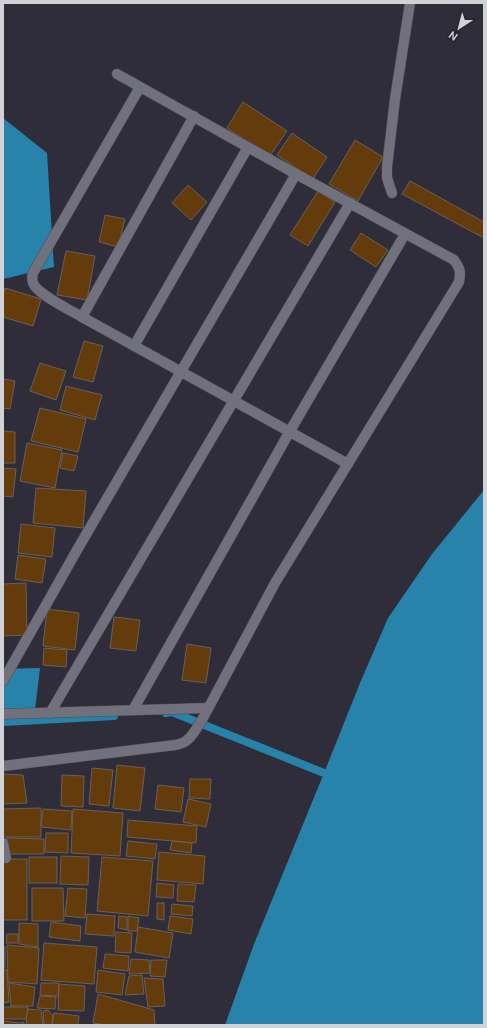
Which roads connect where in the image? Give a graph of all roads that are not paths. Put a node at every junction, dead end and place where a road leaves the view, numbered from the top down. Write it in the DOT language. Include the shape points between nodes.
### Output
graph roads {
  1 [pos="410,3"];
  2 [pos="117,74"];
  3 [pos="140,87"];
  4 [pos="194,116"];
  5 [pos="248,147"];
  6 [pos="296,174"];
  7 [pos="392,193"];
  8 [pos="350,203"];
  9 [pos="405,234"];
  10 [pos="82,317"];
  11 [pos="134,346"];
  12 [pos="182,372"];
  13 [pos="234,401"];
  14 [pos="290,431"];
  15 [pos="348,464"];
  16 [pos="3,681"];
  17 [pos="208,708"];
  18 [pos="133,710"];
  19 [pos="50,713"];
  20 [pos="3,714"];
  21 [pos="3,766"];
  22 [pos="3,844"];
  23 [pos="6,858"];
  1 -- 7 [label="street" via="387,167 387,178"];
  2 -- 3 [label="street"];
  3 -- 4 [label="street"];
  3 -- 10 [label="street" via="32,273 32,282 37,289"];
  4 -- 5 [label="street"];
  4 -- 10 [label="street"];
  5 -- 6 [label="street"];
  5 -- 11 [label="street"];
  6 -- 8 [label="street"];
  6 -- 12 [label="street"];
  8 -- 9 [label="street"];
  8 -- 13 [label="street"];
  9 -- 14 [label="street"];
  9 -- 15 [label="street" via="454,260 459,267 459,282"];
  10 -- 11 [label="street"];
  11 -- 12 [label="street"];
  12 -- 13 [label="street"];
  12 -- 16 [label="street"];
  13 -- 14 [label="street"];
  13 -- 19 [label="street"];
  14 -- 15 [label="street"];
  14 -- 18 [label="street"];
  15 -- 17 [label="street" via="275,584"];
  17 -- 18 [label="street"];
  17 -- 21 [label="street" via="189,739 182,744"];
  18 -- 19 [label="street"];
  19 -- 20 [label="street"];
  22 -- 23 [label="street"];
}
